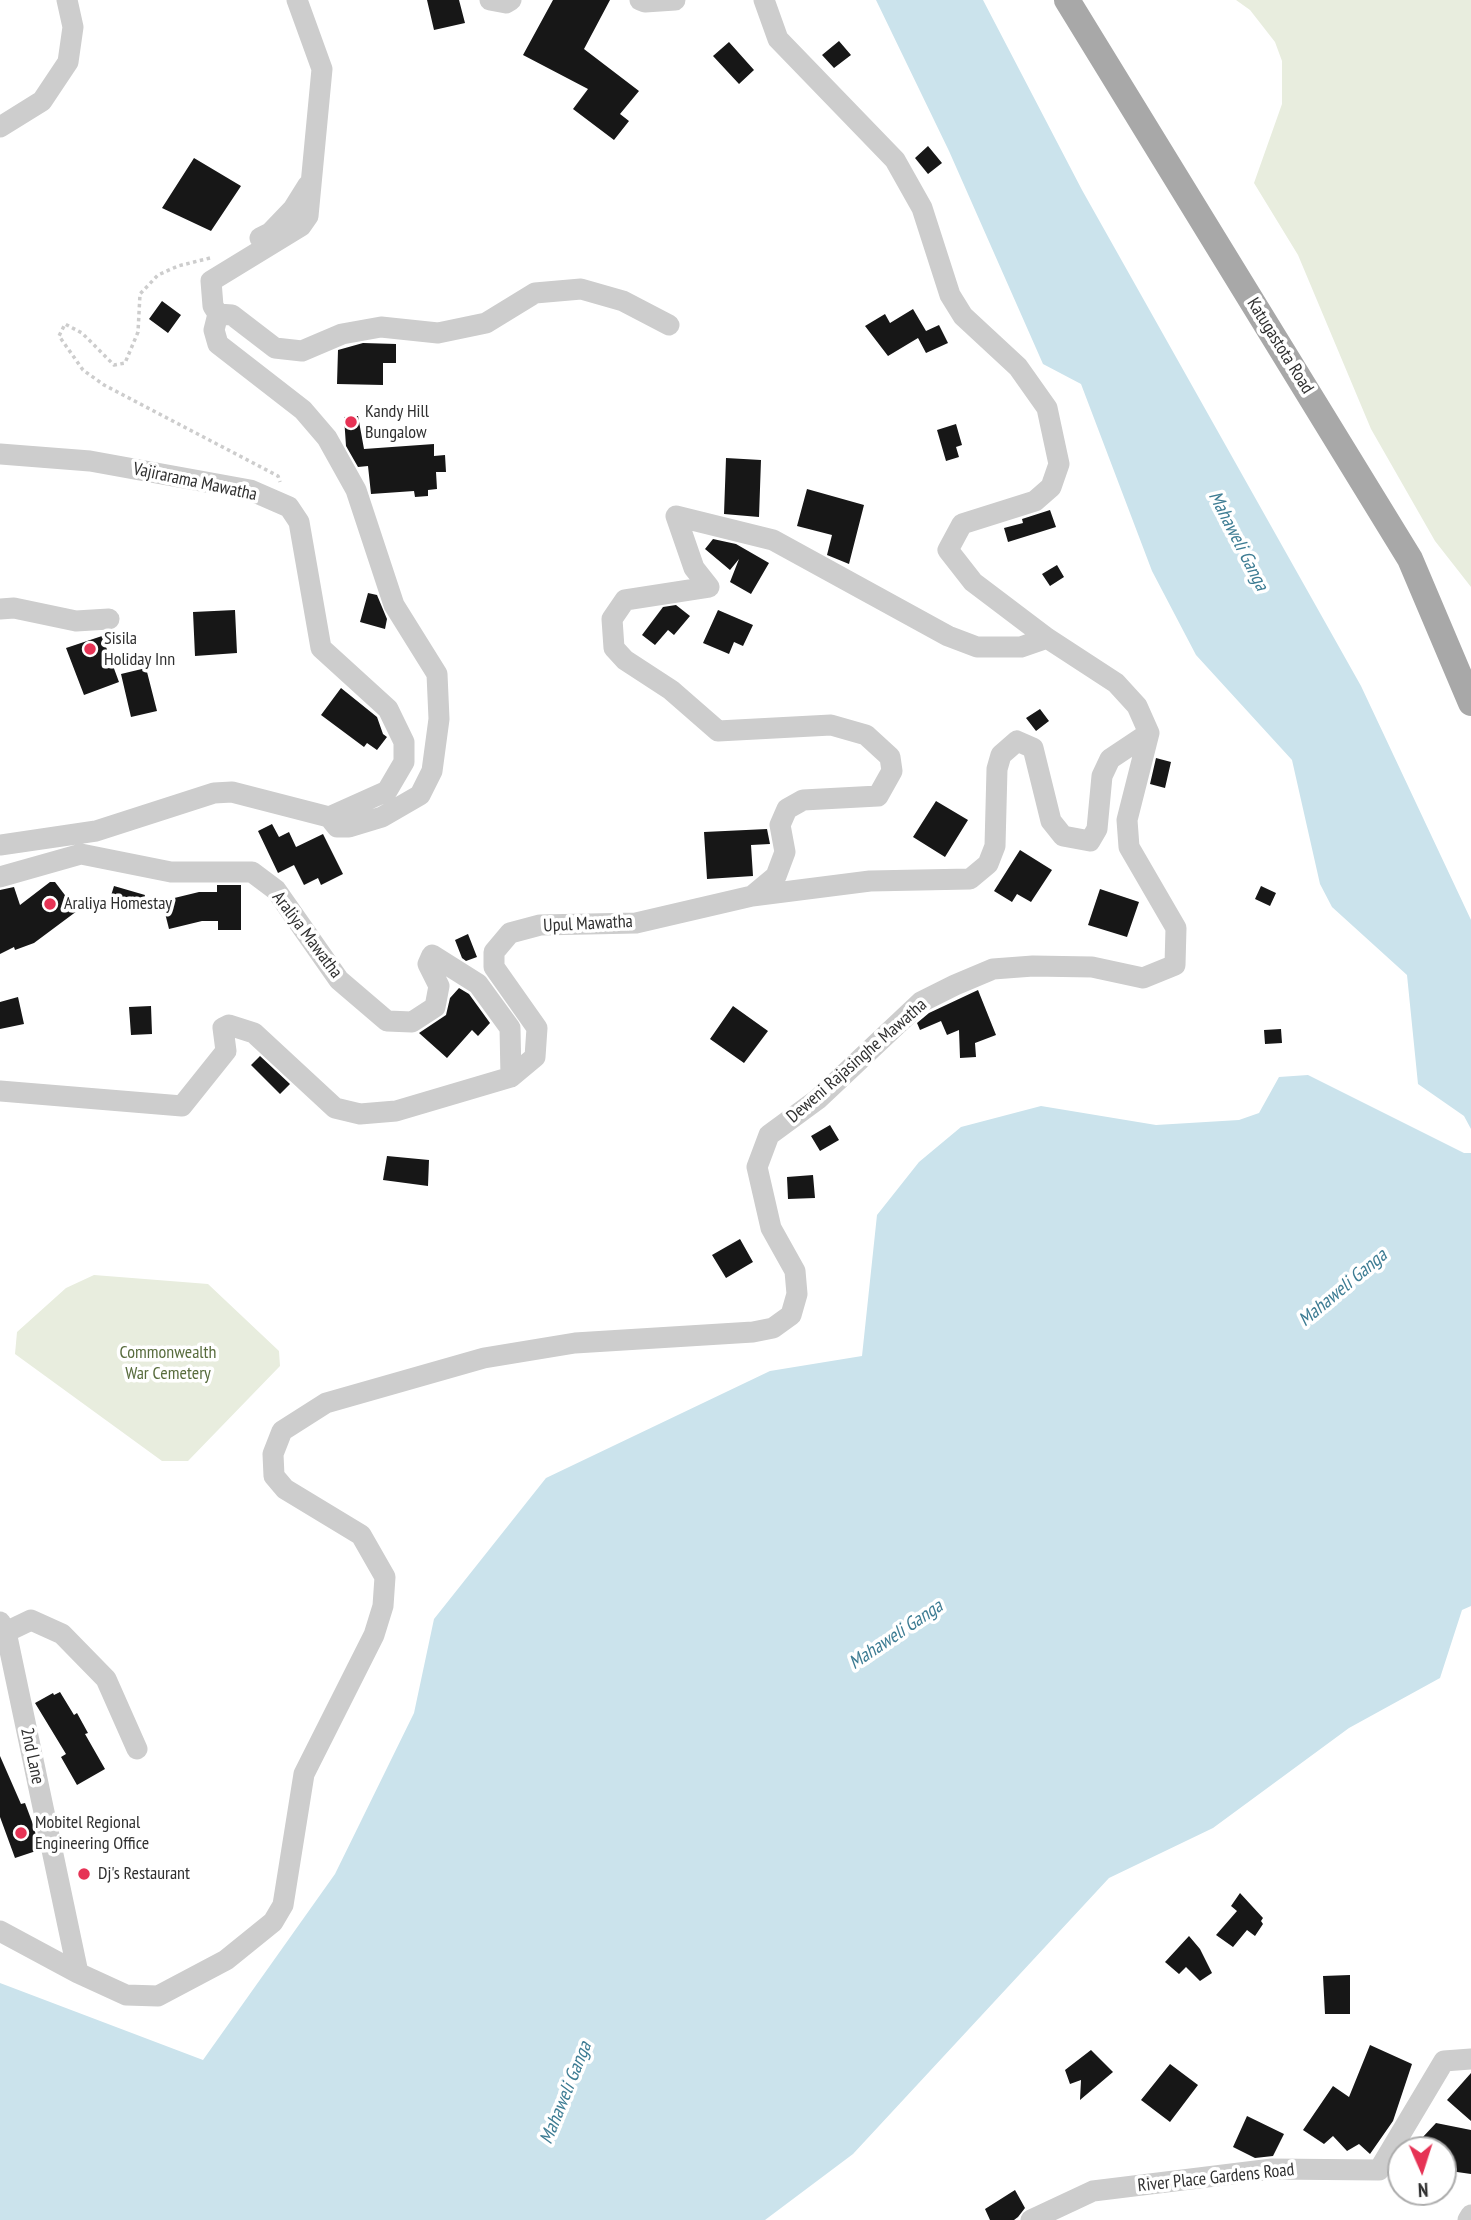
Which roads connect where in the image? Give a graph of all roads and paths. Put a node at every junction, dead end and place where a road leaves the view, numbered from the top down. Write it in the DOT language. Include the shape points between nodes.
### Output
graph roads {
  1 [pos="66,0"];
  2 [pos="297,0"];
  3 [pos="490,0"];
  4 [pos="511,0"];
  5 [pos="640,0"];
  6 [pos="676,0"];
  7 [pos="764,0"];
  8 [pos="1067,0"];
  9 [pos="0,127"];
  10 [pos="311,180"];
  11 [pos="239,251"];
  12 [pos="218,314"];
  13 [pos="669,325"];
  14 [pos="0,454"];
  15 [pos="289,507"];
  16 [pos="0,609"];
  17 [pos="108,620"];
  18 [pos="1047,638"];
  19 [pos="1471,703"];
  20 [pos="1149,733"];
  21 [pos="329,817"];
  22 [pos="0,845"];
  23 [pos="0,877"];
  24 [pos="752,896"];
  25 [pos="511,1077"];
  26 [pos="0,1091"];
  27 [pos="3,1627"];
  28 [pos="137,1749"];
  29 [pos="0,1931"];
  30 [pos="78,1973"];
  31 [pos="1471,2059"];
  32 [pos="1471,2215"];
  33 [pos="1031,2220"];
  34 [pos="1468,2220"];
  1 -- 9 [label="street" via="73,27 68,62 42,101"];
  2 -- 10 [label="street" via="322,69"];
  3 -- 4 [label="street"];
  5 -- 6 [label="street"];
  7 -- 18 [label="street" via="778,38 895,160 922,208 950,296 963,316 1018,367 1047,408 1059,464 1051,487 1035,501 962,524 948,550 974,582"];
  8 -- 19 [label="main road, Katugastota Road" via="1410,559"];
  10 -- 11 [label="street" via="293,209 270,233"];
  10 -- 12 [label="street" via="308,216 301,226 211,281"];
  11 -- 15 [label="path" via="158,275 140,294 138,332 125,363 114,365 82,333 65,324 59,336 83,370 104,385 278,476"];
  12 -- 13 [label="street" via="232,315 275,348 302,351 342,334 381,327 439,333 486,323 535,293 581,289 622,301"];
  12 -- 21 [label="street" via="214,330 218,344 303,410 327,438 356,490 394,606 437,674 439,719 432,771 420,796 382,817 349,827 337,827"];
  14 -- 15 [label="street, Vajirarama Mawatha" via="90,461 250,490"];
  15 -- 21 [label="street" via="299,522 321,648 388,709 404,741 404,762 387,792"];
  16 -- 17 [label="street" via="76,621"];
  18 -- 20 [label="street" via="1115,683 1137,706"];
  18 -- 24 [label="street" via="1021,647 976,646 948,636 773,540 676,516 694,568 709,587 625,600 612,619 614,648 718,731 831,724 866,735 890,757 892,771 878,796 803,800 787,809 780,825 785,852 776,876"];
  20 -- 24 [label="street, Upul Mawatha" via="1111,759 1102,776 1097,829 1090,841 1063,836 1051,821 1033,748 1017,741 1002,755 997,769 995,846 988,864 970,880 870,881"];
  20 -- 30 [label="street, Deweni Rajasinghe Mawatha" via="1128,820 1129,847 1175,928 1175,965 1143,978 1092,967 1033,966 993,970 968,980 921,1002 818,1099 769,1135 757,1167 771,1228 795,1271 797,1294 791,1315 773,1328 753,1332 575,1343 484,1358 326,1403 282,1431 273,1454 274,1476 285,1489 360,1535 385,1577 374,1635 304,1774 284,1905 273,1922 226,1960 158,1996 126,1995"];
  21 -- 22 [label="street" via="232,792 214,793 96,831"];
  23 -- 25 [label="street, Araliya Mawatha" via="81,853 171,872 251,872 276,890 339,980 387,1021 412,1022 435,1007 439,986 428,964 432,955 478,984 510,1028"];
  24 -- 25 [label="street, Upul Mawatha" via="636,923 540,925 510,933 494,952 494,967 537,1028 535,1057"];
  25 -- 26 [label="street, Upul Mawatha" via="396,1111 360,1114 335,1108 254,1033 229,1025 223,1028 226,1052 182,1107"];
  27 -- 28 [label="street" via="31,1620 62,1634 106,1679"];
  27 -- 30 [label="street, 2nd Lane"];
  29 -- 30 [label="street, Deweni Rajasinghe Mawatha"];
  31 -- 33 [label="street, River Place Gardens Road" via="1444,2061 1379,2170 1272,2169 1093,2191"];
  32 -- 34 [label="street"];
}
